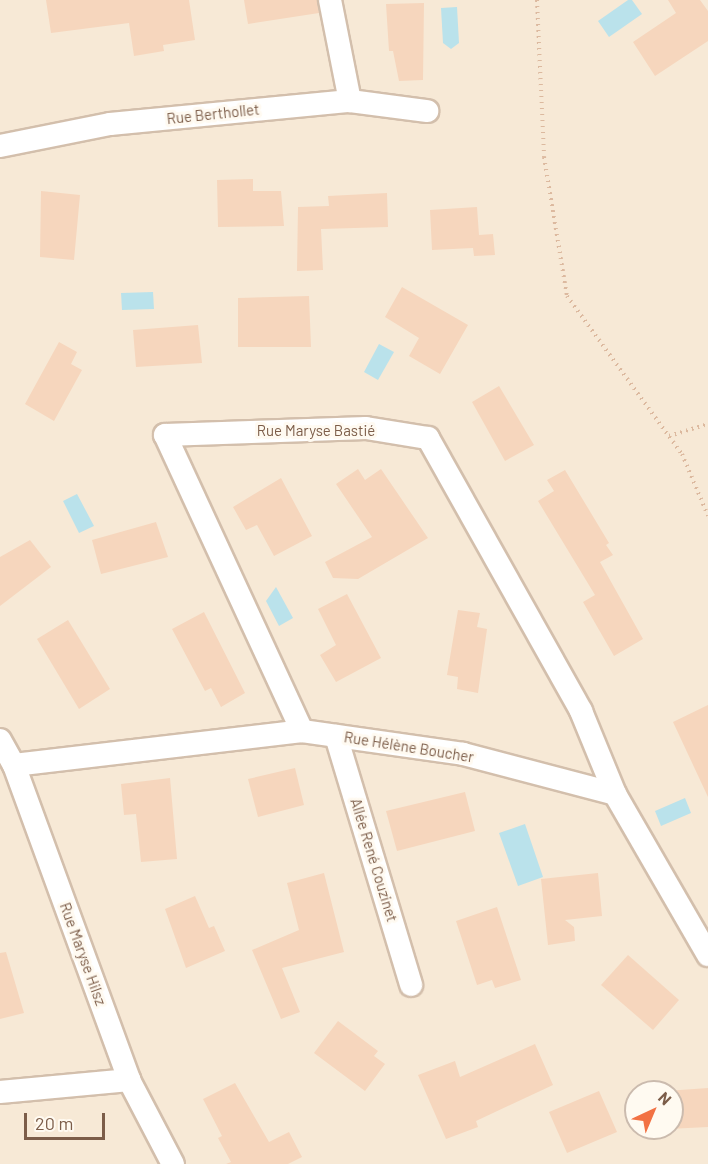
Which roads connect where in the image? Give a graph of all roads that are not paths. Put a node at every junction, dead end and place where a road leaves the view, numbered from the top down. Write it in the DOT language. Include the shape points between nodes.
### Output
graph roads {
  1 [pos="330,0"];
  2 [pos="350,101"];
  3 [pos="428,111"];
  4 [pos="0,146"];
  5 [pos="302,731"];
  6 [pos="336,736"];
  7 [pos="0,740"];
  8 [pos="14,765"];
  9 [pos="615,794"];
  10 [pos="708,955"];
  11 [pos="411,985"];
  12 [pos="129,1080"];
  13 [pos="0,1092"];
  14 [pos="173,1164"];
  1 -- 2 [label="street"];
  2 -- 3 [label="street, Rue Berthollet"];
  2 -- 4 [label="street, Rue Berthollet" via="110,124"];
  5 -- 6 [label="street, Rue Hélène Boucher"];
  5 -- 8 [label="street, Rue Hélène Boucher"];
  5 -- 9 [label="street, Rue Maryse Bastié" via="165,435 366,428 428,438 580,711"];
  6 -- 9 [label="street, Rue Hélène Boucher" via="463,754"];
  6 -- 11 [label="street, Allée René Couzinet"];
  7 -- 8 [label="street, Rue Maryse Hilsz"];
  8 -- 12 [label="street, Rue Maryse Hilsz"];
  9 -- 10 [label="street"];
  12 -- 13 [label="street"];
  12 -- 14 [label="street, Rue Maryse Hilsz"];
}
